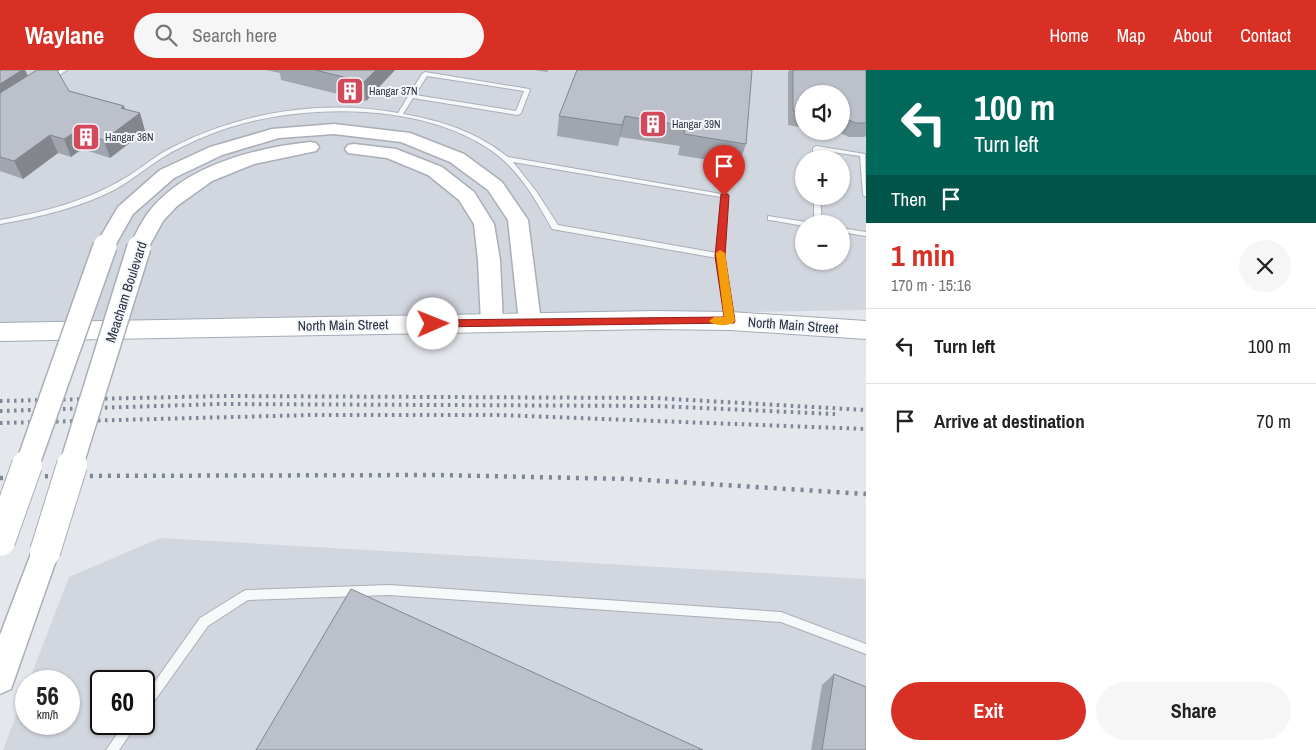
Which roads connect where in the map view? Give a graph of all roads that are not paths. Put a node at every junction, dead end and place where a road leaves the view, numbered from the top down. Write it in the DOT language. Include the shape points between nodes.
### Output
graph roads {
  1 [pos="64,70"];
  2 [pos="48,80"];
  3 [pos="411,96"];
  4 [pos="400,114"];
  5 [pos="816,150"];
  6 [pos="829,150"];
  7 [pos="850,153"];
  8 [pos="506,159"];
  9 [pos="866,195"];
  10 [pos="770,218"];
  11 [pos="0,222"];
  12 [pos="795,222"];
  13 [pos="850,231"];
  14 [pos="866,234"];
  15 [pos="720,256"];
  16 [pos="730,321"];
  17 [pos="492,322"];
  18 [pos="530,322"];
  19 [pos="866,330"];
  20 [pos="0,332"];
  21 [pos="0,541"];
  22 [pos="866,649"];
  23 [pos="0,678"];
  24 [pos="155,691"];
  25 [pos="123,735"];
  26 [pos="112,750"];
  1 -- 2 [label="lane"];
  3 -- 3 [label="lane" via="518,113 527,90 425,74"];
  3 -- 4 [label="lane"];
  4 -- 8 [label="lane" via="457,130 483,142"];
  4 -- 11 [label="lane" via="321,109 275,115 224,128 161,156 128,179 90,199 42,215"];
  5 -- 6 [label="lane"];
  7 -- 9 [label="lane" via="863,155"];
  8 -- 15 [label="lane" via="544,205 555,228"];
  8 -- 15 [label="lane" via="724,196"];
  10 -- 12 [label="lane"];
  13 -- 14 [label="lane"];
  15 -- 16 [label="lane"];
  16 -- 18 [label="main road, North Main Street"];
  16 -- 19 [label="main road, North Main Street"];
  17 -- 18 [label="main road, North Main Street"];
  17 -- 20 [label="main road, North Main Street"];
  17 -- 23 [label="main road, Meacham Boulevard, bridge" via="484,224 467,196 435,172 390,153 331,146 284,149 230,165 190,185 156,216 139,247 45,552"];
  18 -- 21 [label="main road, bridge" via="518,220 495,186 457,158 404,137 334,129 278,133 216,151 167,174 125,211 105,246"];
  22 -- 24 [label="lane" via="781,617 389,590 246,596 204,622"];
  25 -- 26 [label="lane"];
}
